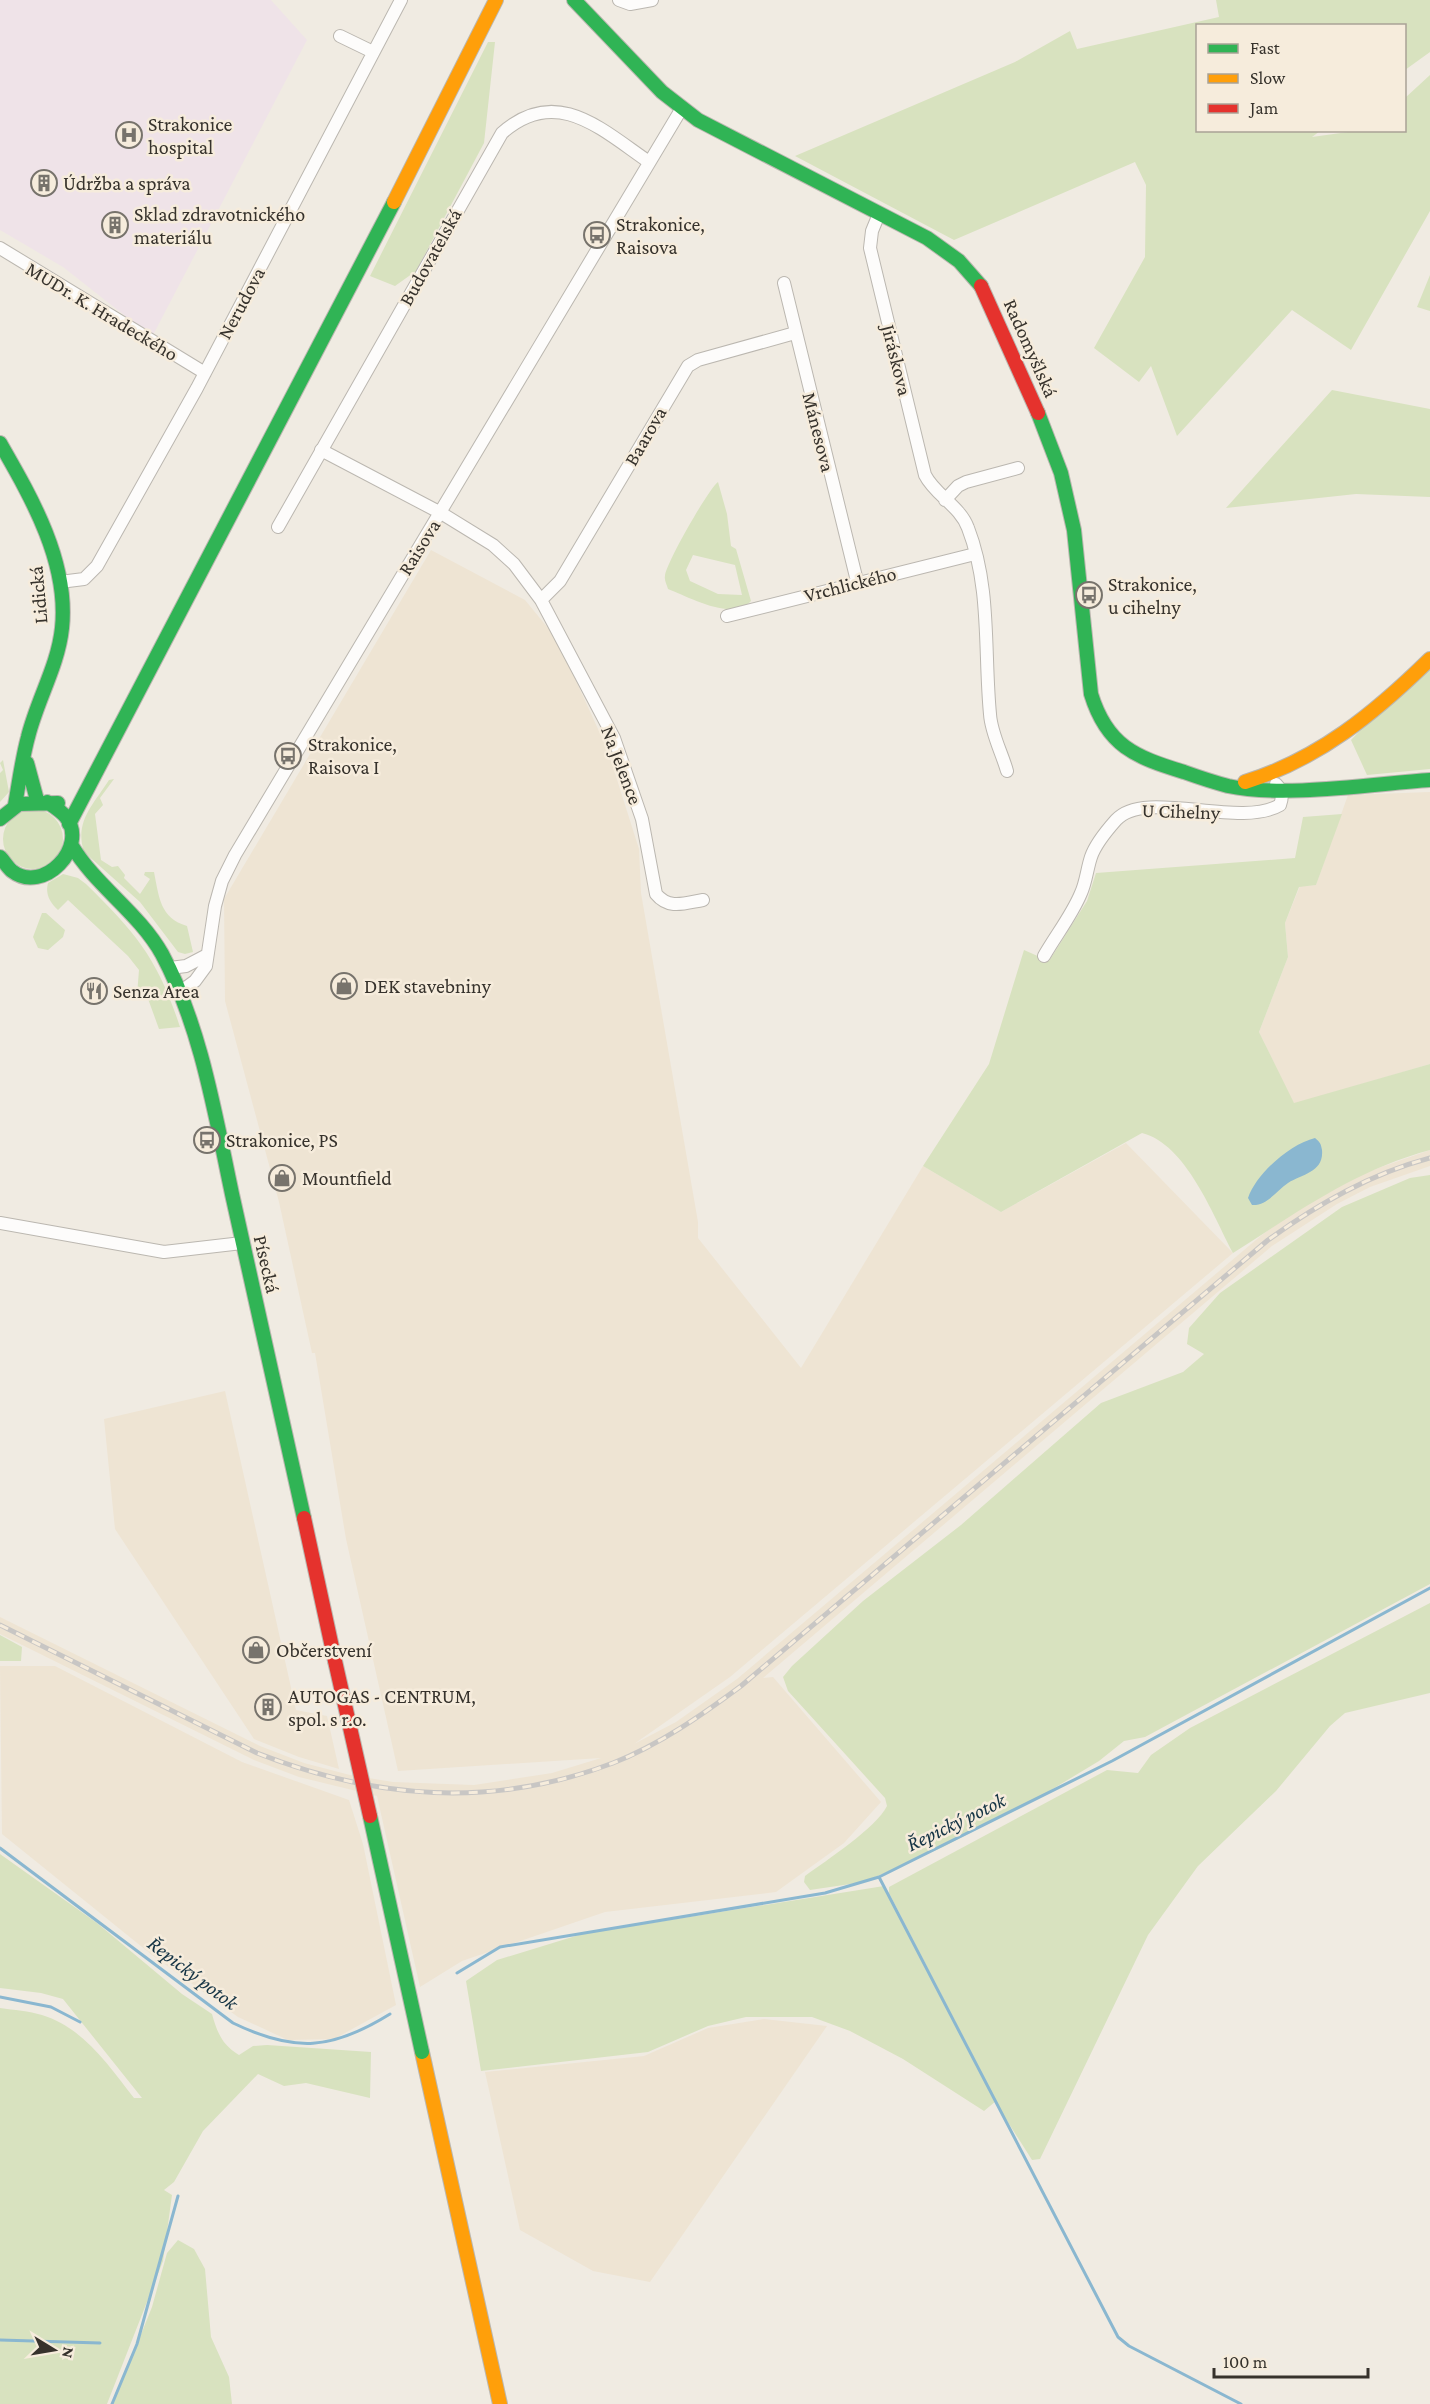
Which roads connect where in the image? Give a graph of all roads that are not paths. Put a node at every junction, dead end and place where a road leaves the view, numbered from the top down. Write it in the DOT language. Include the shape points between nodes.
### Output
graph roads {
  1 [pos="401,0"];
  2 [pos="496,0"];
  3 [pos="574,0"];
  4 [pos="619,0"];
  5 [pos="652,0"];
  6 [pos="340,36"];
  7 [pos="373,52"];
  8 [pos="682,108"];
  9 [pos="649,162"];
  10 [pos="879,214"];
  11 [pos="0,248"];
  12 [pos="784,283"];
  13 [pos="795,333"];
  14 [pos="205,373"];
  15 [pos="0,443"];
  16 [pos="321,450"];
  17 [pos="1018,468"];
  18 [pos="945,500"];
  19 [pos="441,513"];
  20 [pos="278,527"];
  21 [pos="975,554"];
  22 [pos="60,582"];
  23 [pos="857,582"];
  24 [pos="541,600"];
  25 [pos="726,616"];
  26 [pos="1430,659"];
  27 [pos="25,750"];
  28 [pos="99,766"];
  29 [pos="1007,771"];
  30 [pos="1275,775"];
  31 [pos="1430,780"];
  32 [pos="1229,786"];
  33 [pos="1282,790"];
  34 [pos="42,801"];
  35 [pos="5,813"];
  36 [pos="69,824"];
  37 [pos="72,846"];
  38 [pos="0,856"];
  39 [pos="57,869"];
  40 [pos="114,895"];
  41 [pos="703,900"];
  42 [pos="207,955"];
  43 [pos="1044,956"];
  44 [pos="170,968"];
  45 [pos="180,992"];
  46 [pos="0,1222"];
  47 [pos="236,1245"];
  48 [pos="500,2404"];
  1 -- 7 [label="street, Nerudova"];
  2 -- 28 [label="main road"];
  3 -- 8 [label="main road, Radomyšlská"];
  4 -- 5 [label="street" via="630,4"];
  6 -- 7 [label="street"];
  7 -- 14 [label="street, Nerudova"];
  8 -- 9 [label="street, Raisova"];
  8 -- 10 [label="main road, Radomyšlská" via="743,146"];
  9 -- 16 [label="street, Budovatelská" via="572,113 539,112 513,124 495,141"];
  9 -- 19 [label="street, Raisova"];
  10 -- 18 [label="street, Jiráskova" via="870,248 925,474"];
  10 -- 32 [label="main road, Radomyšlská" via="927,238 959,261 982,289 1013,352 1061,473 1074,530 1091,694 1105,727 1141,759"];
  11 -- 14 [label="street, MUDr. K. Hradeckého"];
  12 -- 13 [label="street, Mánesova"];
  13 -- 23 [label="street, Mánesova"];
  13 -- 24 [label="street, Baarova" via="688,366 560,581"];
  14 -- 22 [label="street, Nerudova" via="93,572 79,580"];
  15 -- 22 [label="main road, Lidická" via="42,519"];
  16 -- 19 [label="street"];
  16 -- 20 [label="street, Budovatelská"];
  17 -- 18 [label="street" via="966,482"];
  18 -- 21 [label="street, Jiráskova" via="968,526"];
  19 -- 24 [label="street" via="505,555"];
  19 -- 42 [label="street, Raisova" via="235,855 222,881"];
  21 -- 23 [label="street, Vrchlického"];
  21 -- 29 [label="street, Jiráskova" via="986,604 990,717"];
  22 -- 27 [label="main road, Lidická" via="62,627 56,663 33,718"];
  23 -- 25 [label="street, Vrchlického"];
  24 -- 41 [label="street, Na Jelence" via="618,747 642,819 656,894 663,902 674,905"];
  26 -- 30 [label="main road" via="1365,719"];
  27 -- 34 [label="main road, Lidická" via="31,787"];
  27 -- 35 [label="main road, Lidická"];
  28 -- 34 [label="main road" via="64,802"];
  28 -- 36 [label="main road"];
  30 -- 32 [label="main road"];
  30 -- 33 [label="street"];
  31 -- 33 [label="main road, Radomyšlská"];
  32 -- 33 [label="main road, Radomyšlská"];
  33 -- 43 [label="street, U Cihelny" via="1280,805 1269,812 1129,809 1117,818 1092,854 1081,893"];
  34 -- 35 [label="main road"];
  34 -- 36 [label="main road" via="56,807"];
  36 -- 37 [label="main road"];
  37 -- 39 [label="main road"];
  37 -- 40 [label="main road, Písecká"];
  38 -- 39 [label="main road" via="10,869 22,875 45,876"];
  39 -- 40 [label="main road, Písecká" via="78,872"];
  40 -- 44 [label="main road, Písecká"];
  42 -- 44 [label="street" via="186,966"];
  42 -- 45 [label="street, Raisova" via="201,974"];
  44 -- 45 [label="main road, Písecká"];
  45 -- 47 [label="main road, Písecká" via="205,1073"];
  46 -- 47 [label="street, Písecká" via="164,1252"];
  47 -- 48 [label="main road, Písecká, bridge" via="335,1661"];
}
